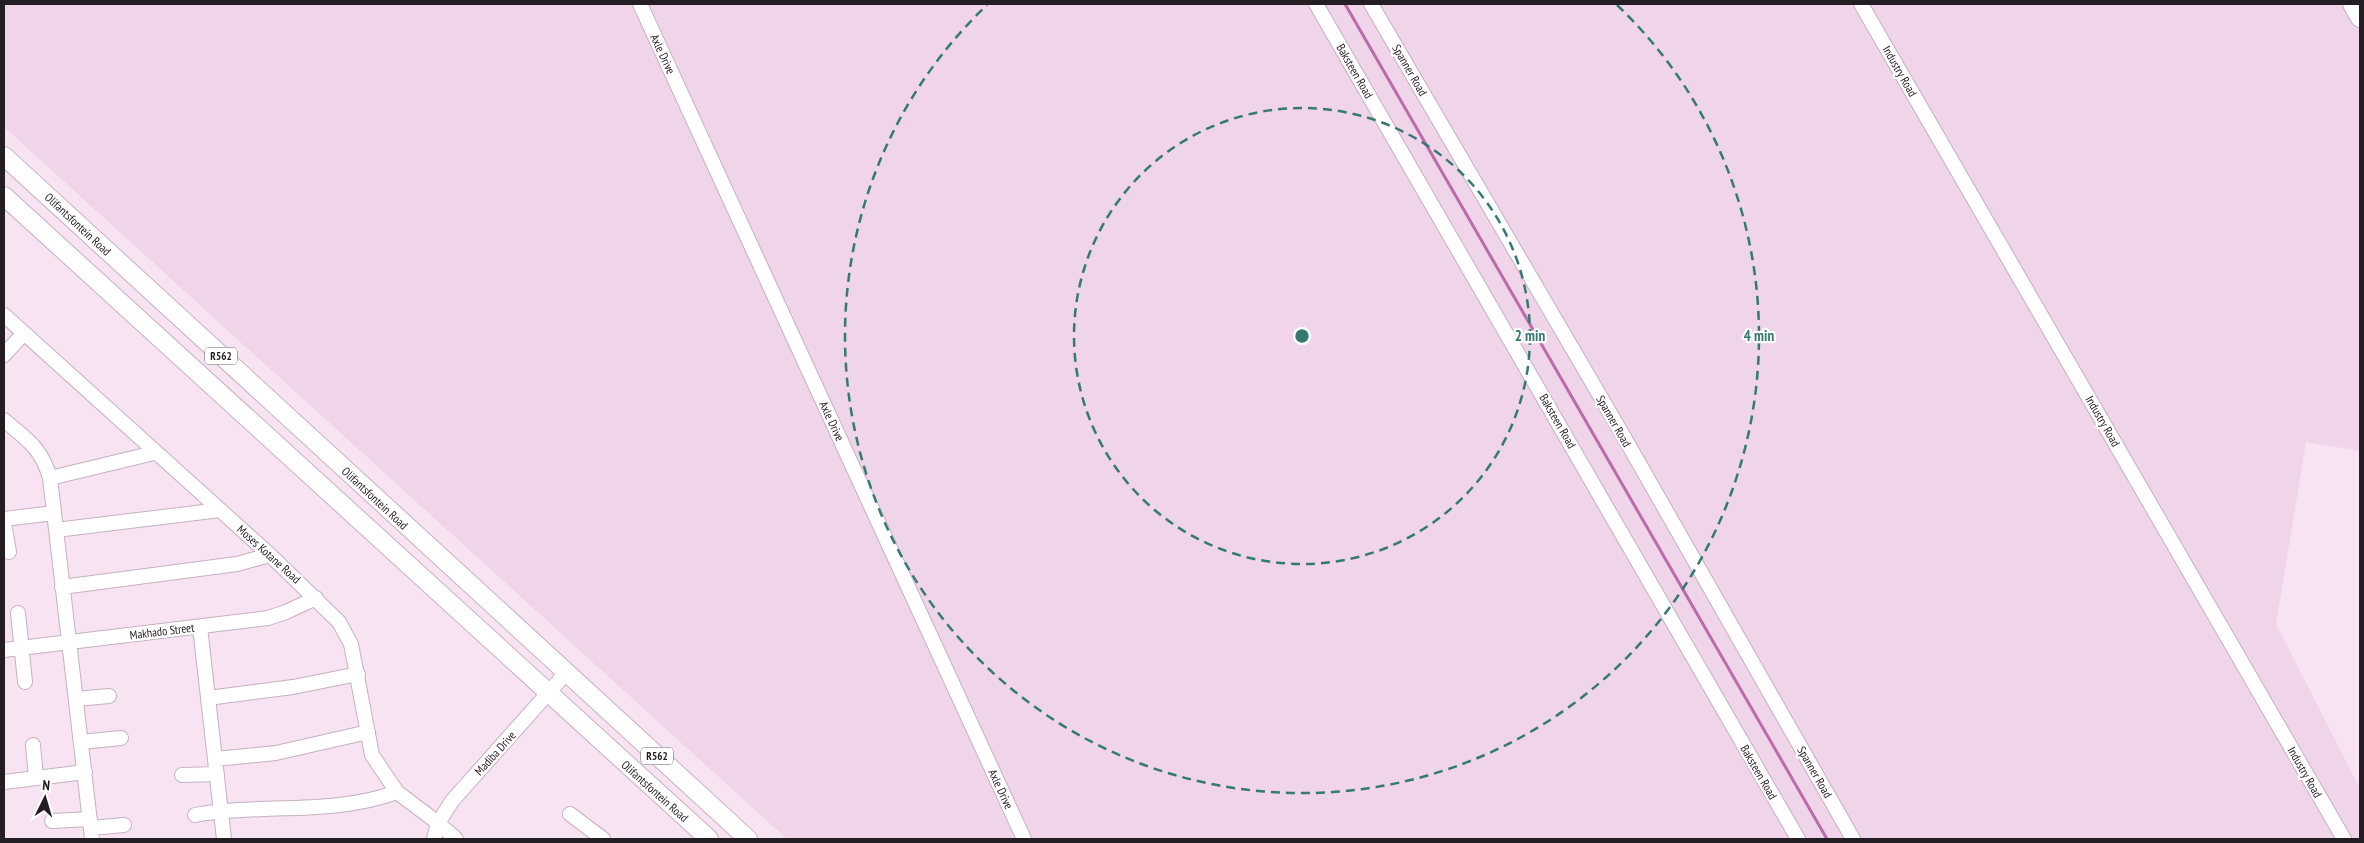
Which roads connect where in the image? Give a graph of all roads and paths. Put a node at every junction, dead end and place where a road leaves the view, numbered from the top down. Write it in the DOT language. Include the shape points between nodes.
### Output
graph roads {
  1 [pos="640,4"];
  2 [pos="1316,4"];
  3 [pos="1371,4"];
  4 [pos="1861,4"];
  5 [pos="2352,4"];
  6 [pos="2360,18"];
  7 [pos="4,156"];
  8 [pos="4,196"];
  9 [pos="4,315"];
  10 [pos="24,333"];
  11 [pos="4,355"];
  12 [pos="4,420"];
  13 [pos="154,452"];
  14 [pos="50,478"];
  15 [pos="220,510"];
  16 [pos="54,513"];
  17 [pos="4,519"];
  18 [pos="4,523"];
  19 [pos="56,530"];
  20 [pos="9,552"];
  21 [pos="270,555"];
  22 [pos="62,587"];
  23 [pos="316,598"];
  24 [pos="18,612"];
  25 [pos="200,627"];
  26 [pos="69,643"];
  27 [pos="21,648"];
  28 [pos="4,650"];
  29 [pos="566,673"];
  30 [pos="358,674"];
  31 [pos="25,682"];
  32 [pos="549,693"];
  33 [pos="109,696"];
  34 [pos="208,698"];
  35 [pos="76,699"];
  36 [pos="368,732"];
  37 [pos="120,738"];
  38 [pos="81,742"];
  39 [pos="33,745"];
  40 [pos="215,759"];
  41 [pos="85,772"];
  42 [pos="217,774"];
  43 [pos="182,775"];
  44 [pos="36,778"];
  45 [pos="4,782"];
  46 [pos="397,792"];
  47 [pos="220,810"];
  48 [pos="570,814"];
  49 [pos="195,815"];
  50 [pos="52,821"];
  51 [pos="438,823"];
  52 [pos="124,825"];
  53 [pos="91,829"];
  54 [pos="224,839"];
  55 [pos="434,839"];
  56 [pos="456,839"];
  57 [pos="603,839"];
  58 [pos="709,839"];
  59 [pos="748,839"];
  60 [pos="1024,839"];
  61 [pos="1798,839"];
  62 [pos="1853,839"];
  63 [pos="2344,839"];
  1 -- 60 [label="street, Axle Drive"];
  2 -- 61 [label="street, Baksteen Road"];
  3 -- 62 [label="street, Spanner Road"];
  4 -- 63 [label="street, Industry Road"];
  5 -- 6 [label="main road"];
  7 -- 29 [label="main road, Olifantsfontein Road / R562"];
  8 -- 32 [label="main road, Olifantsfontein Road / R562"];
  9 -- 10 [label="street, Moses Kotane Road"];
  10 -- 11 [label="street"];
  10 -- 13 [label="street, Moses Kotane Road"];
  12 -- 14 [label="street" via="38,449"];
  13 -- 14 [label="street"];
  13 -- 15 [label="street, Moses Kotane Road"];
  14 -- 16 [label="street"];
  15 -- 19 [label="street"];
  15 -- 21 [label="street, Moses Kotane Road"];
  16 -- 17 [label="street"];
  16 -- 19 [label="street"];
  18 -- 20 [label="street"];
  19 -- 22 [label="street"];
  21 -- 22 [label="street" via="237,564"];
  21 -- 23 [label="street, Moses Kotane Road"];
  22 -- 26 [label="street"];
  23 -- 25 [label="street, Makhado Street" via="277,616"];
  23 -- 30 [label="street, Moses Kotane Road" via="346,632"];
  24 -- 27 [label="street"];
  25 -- 26 [label="street, Makhado Street"];
  25 -- 34 [label="street"];
  26 -- 27 [label="street, Makhado Street"];
  26 -- 35 [label="street"];
  27 -- 28 [label="street, Makhado Street"];
  27 -- 31 [label="street"];
  29 -- 32 [label="street, Madiba Drive"];
  29 -- 59 [label="main road, Olifantsfontein Road / R562"];
  30 -- 34 [label="street" via="293,687"];
  30 -- 36 [label="street, Moses Kotane Road"];
  32 -- 51 [label="street, Madiba Drive" via="452,800"];
  32 -- 58 [label="main road, Olifantsfontein Road / R562"];
  33 -- 35 [label="street"];
  34 -- 40 [label="street"];
  35 -- 38 [label="street"];
  36 -- 40 [label="street" via="276,753"];
  36 -- 46 [label="street, Moses Kotane Road" via="372,755"];
  37 -- 38 [label="street"];
  38 -- 41 [label="street"];
  39 -- 44 [label="street"];
  40 -- 42 [label="street"];
  41 -- 44 [label="street"];
  41 -- 53 [label="street"];
  42 -- 43 [label="street"];
  42 -- 47 [label="street"];
  44 -- 45 [label="street"];
  46 -- 47 [label="street" via="360,803 283,810"];
  46 -- 51 [label="street, Moses Kotane Road"];
  47 -- 49 [label="street"];
  47 -- 54 [label="street"];
  48 -- 57 [label="street"];
  50 -- 53 [label="street"];
  51 -- 55 [label="street, Madiba Drive"];
  51 -- 56 [label="street, Moses Kotane Road"];
  52 -- 53 [label="street"];
}
